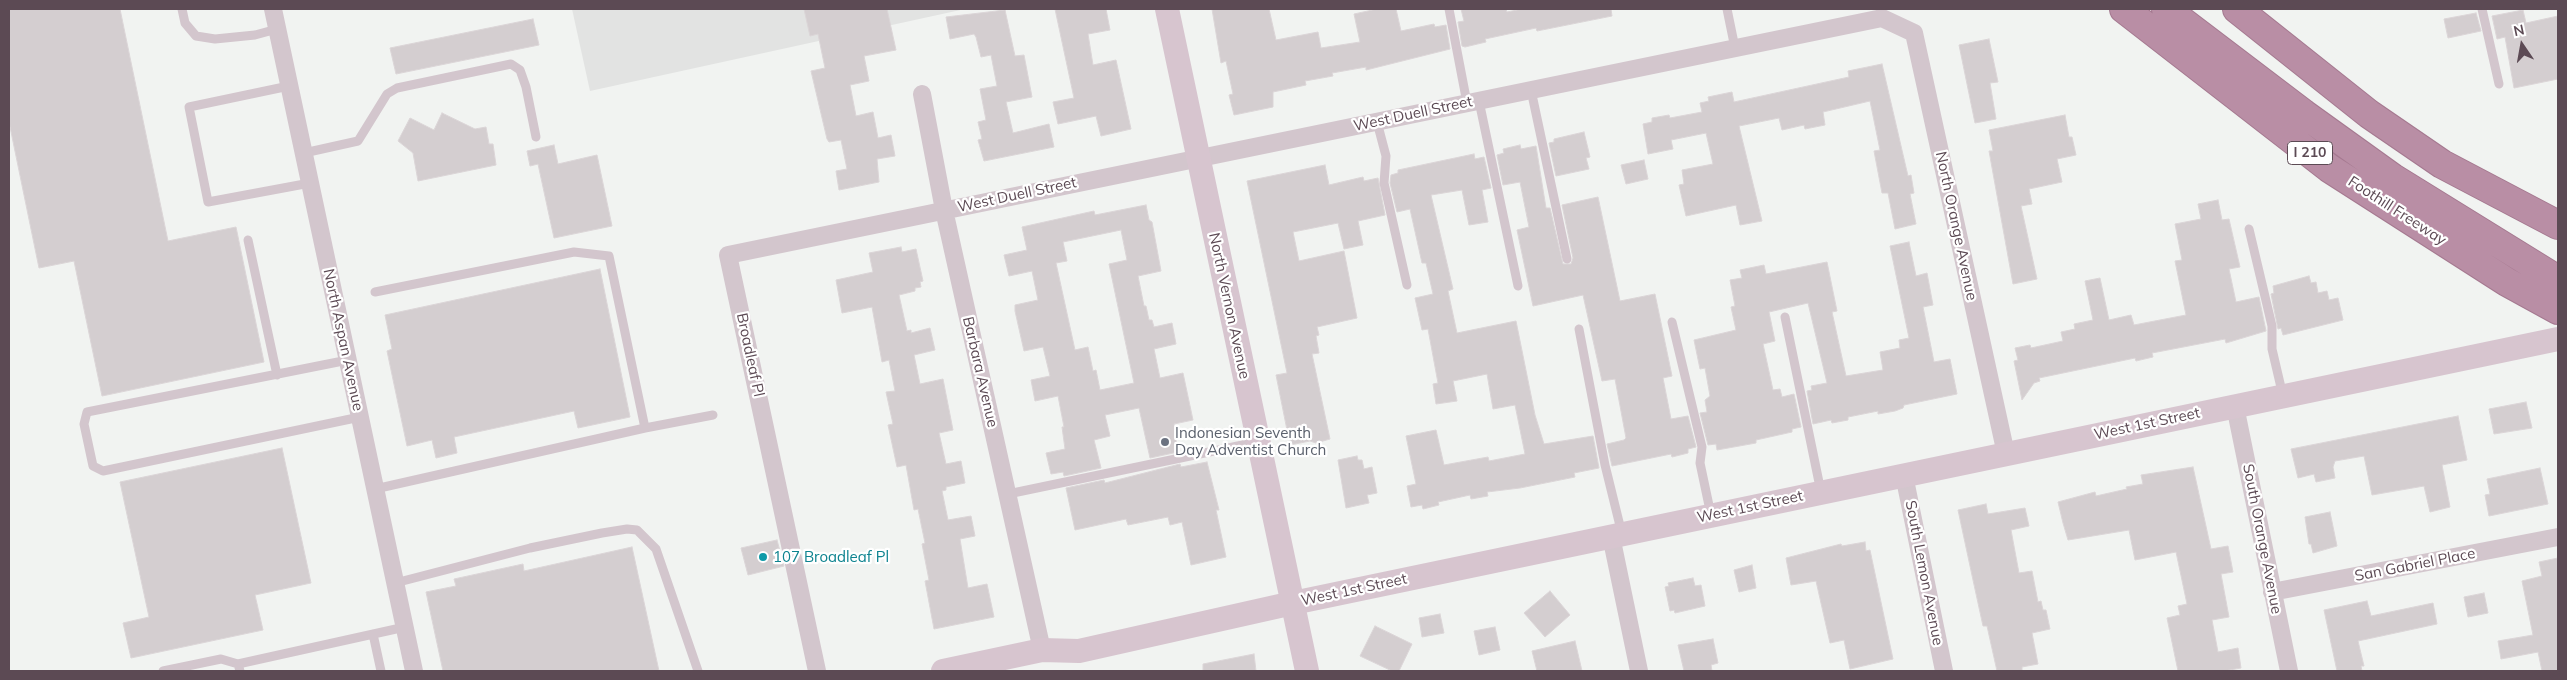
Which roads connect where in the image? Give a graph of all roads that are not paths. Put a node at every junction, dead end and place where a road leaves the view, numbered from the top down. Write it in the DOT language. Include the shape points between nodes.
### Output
graph roads {
  1 [pos="182,9"];
  2 [pos="273,9"];
  3 [pos="1167,9"];
  4 [pos="1449,9"];
  5 [pos="1727,9"];
  6 [pos="2124,9"];
  7 [pos="2166,9"];
  8 [pos="2192,9"];
  9 [pos="2238,9"];
  10 [pos="2482,9"];
  11 [pos="1882,18"];
  12 [pos="277,29"];
  13 [pos="1735,48"];
  14 [pos="2499,84"];
  15 [pos="290,86"];
  16 [pos="1531,90"];
  17 [pos="922,94"];
  18 [pos="1473,102"];
  19 [pos="1378,122"];
  20 [pos="536,137"];
  21 [pos="304,153"];
  22 [pos="1198,159"];
  23 [pos="2442,164"];
  24 [pos="310,183"];
  25 [pos="2558,208"];
  26 [pos="944,210"];
  27 [pos="2558,225"];
  28 [pos="2250,229"];
  29 [pos="248,240"];
  30 [pos="1567,259"];
  31 [pos="2553,270"];
  32 [pos="1407,285"];
  33 [pos="1518,286"];
  34 [pos="374,292"];
  35 [pos="2553,309"];
  36 [pos="1785,317"];
  37 [pos="1672,322"];
  38 [pos="1579,329"];
  39 [pos="2558,339"];
  40 [pos="348,360"];
  41 [pos="277,375"];
  42 [pos="2283,396"];
  43 [pos="2235,406"];
  44 [pos="713,415"];
  45 [pos="360,417"];
  46 [pos="646,428"];
  47 [pos="1258,442"];
  48 [pos="2006,454"];
  49 [pos="1904,475"];
  50 [pos="375,489"];
  51 [pos="1821,492"];
  52 [pos="1008,494"];
  53 [pos="1711,515"];
  54 [pos="1616,535"];
  55 [pos="2558,537"];
  56 [pos="395,583"];
  57 [pos="2272,592"];
  58 [pos="1293,603"];
  59 [pos="405,627"];
  60 [pos="373,634"];
  61 [pos="1042,650"];
  62 [pos="239,668"];
  63 [pos="163,671"];
  64 [pos="381,671"];
  65 [pos="414,671"];
  66 [pos="698,671"];
  67 [pos="817,671"];
  68 [pos="943,671"];
  69 [pos="1307,671"];
  70 [pos="1639,671"];
  71 [pos="1944,671"];
  72 [pos="2289,671"];
  1 -- 12 [label="lane" via="184,23 196,36 215,39"];
  2 -- 12 [label="street, North Aspan Avenue"];
  3 -- 22 [label="street, North Vernon Avenue"];
  4 -- 18 [label="lane"];
  5 -- 13 [label="lane"];
  6 -- 35 [label="highway, Foothill Freeway / I 210" via="2329,168"];
  7 -- 31 [label="highway" via="2393,178"];
  8 -- 31 [label="highway" via="2392,160 2477,215"];
  9 -- 23 [label="highway" via="2369,114"];
  10 -- 14 [label="lane"];
  11 -- 13 [label="street, West Duell Street"];
  11 -- 48 [label="street, North Orange Avenue" via="1914,33"];
  12 -- 15 [label="street, North Aspan Avenue"];
  13 -- 16 [label="street, West Duell Street"];
  15 -- 21 [label="street, North Aspan Avenue"];
  15 -- 24 [label="lane" via="189,108 208,202"];
  16 -- 18 [label="street, West Duell Street"];
  16 -- 30 [label="lane"];
  17 -- 26 [label="street, Barbara Avenue"];
  18 -- 19 [label="street, West Duell Street"];
  18 -- 33 [label="lane"];
  19 -- 22 [label="street, West Duell Street"];
  19 -- 32 [label="lane" via="1386,156 1384,183"];
  20 -- 21 [label="lane" via="526,87 520,70 511,64 397,88 387,94 358,141"];
  21 -- 24 [label="street, North Aspan Avenue"];
  22 -- 26 [label="street, West Duell Street"];
  22 -- 47 [label="street, North Vernon Avenue"];
  23 -- 25 [label="highway"];
  23 -- 27 [label="highway"];
  24 -- 40 [label="street, North Aspan Avenue"];
  26 -- 52 [label="street, Barbara Avenue"];
  26 -- 67 [label="street, Broadleaf Pl" via="728,255"];
  28 -- 42 [label="lane" via="2272,326 2272,350"];
  29 -- 41 [label="lane"];
  34 -- 46 [label="lane" via="574,252 609,256"];
  36 -- 51 [label="lane"];
  37 -- 53 [label="lane" via="1702,447 1700,463"];
  38 -- 54 [label="lane"];
  39 -- 42 [label="street, West 1st Street"];
  40 -- 41 [label="lane"];
  40 -- 45 [label="street, North Aspan Avenue"];
  41 -- 45 [label="lane" via="87,412 84,424 93,466 103,471"];
  42 -- 43 [label="street, West 1st Street"];
  43 -- 48 [label="street, West 1st Street"];
  43 -- 57 [label="street, South Orange Avenue"];
  44 -- 46 [label="lane"];
  45 -- 50 [label="street, North Aspan Avenue"];
  46 -- 50 [label="lane"];
  47 -- 52 [label="lane"];
  47 -- 58 [label="street, North Vernon Avenue"];
  48 -- 49 [label="street, West 1st Street"];
  49 -- 51 [label="street, West 1st Street"];
  49 -- 71 [label="street, South Lemon Avenue"];
  50 -- 56 [label="street, North Aspan Avenue"];
  51 -- 53 [label="street, West 1st Street"];
  52 -- 61 [label="street, Barbara Avenue"];
  53 -- 54 [label="street, West 1st Street"];
  54 -- 58 [label="street, West 1st Street"];
  54 -- 70 [label="street"];
  55 -- 57 [label="street, San Gabriel Place"];
  56 -- 59 [label="street, North Aspan Avenue"];
  56 -- 66 [label="lane" via="530,548 602,533 637,530 656,549"];
  57 -- 72 [label="street, South Orange Avenue"];
  58 -- 61 [label="street, West 1st Street" via="1079,651"];
  58 -- 69 [label="street, North Vernon Avenue"];
  59 -- 60 [label="lane"];
  59 -- 65 [label="street, North Aspan Avenue"];
  60 -- 62 [label="lane"];
  60 -- 64 [label="lane"];
  61 -- 68 [label="street, West 1st Street"];
  62 -- 63 [label="lane" via="220,659"];
}
